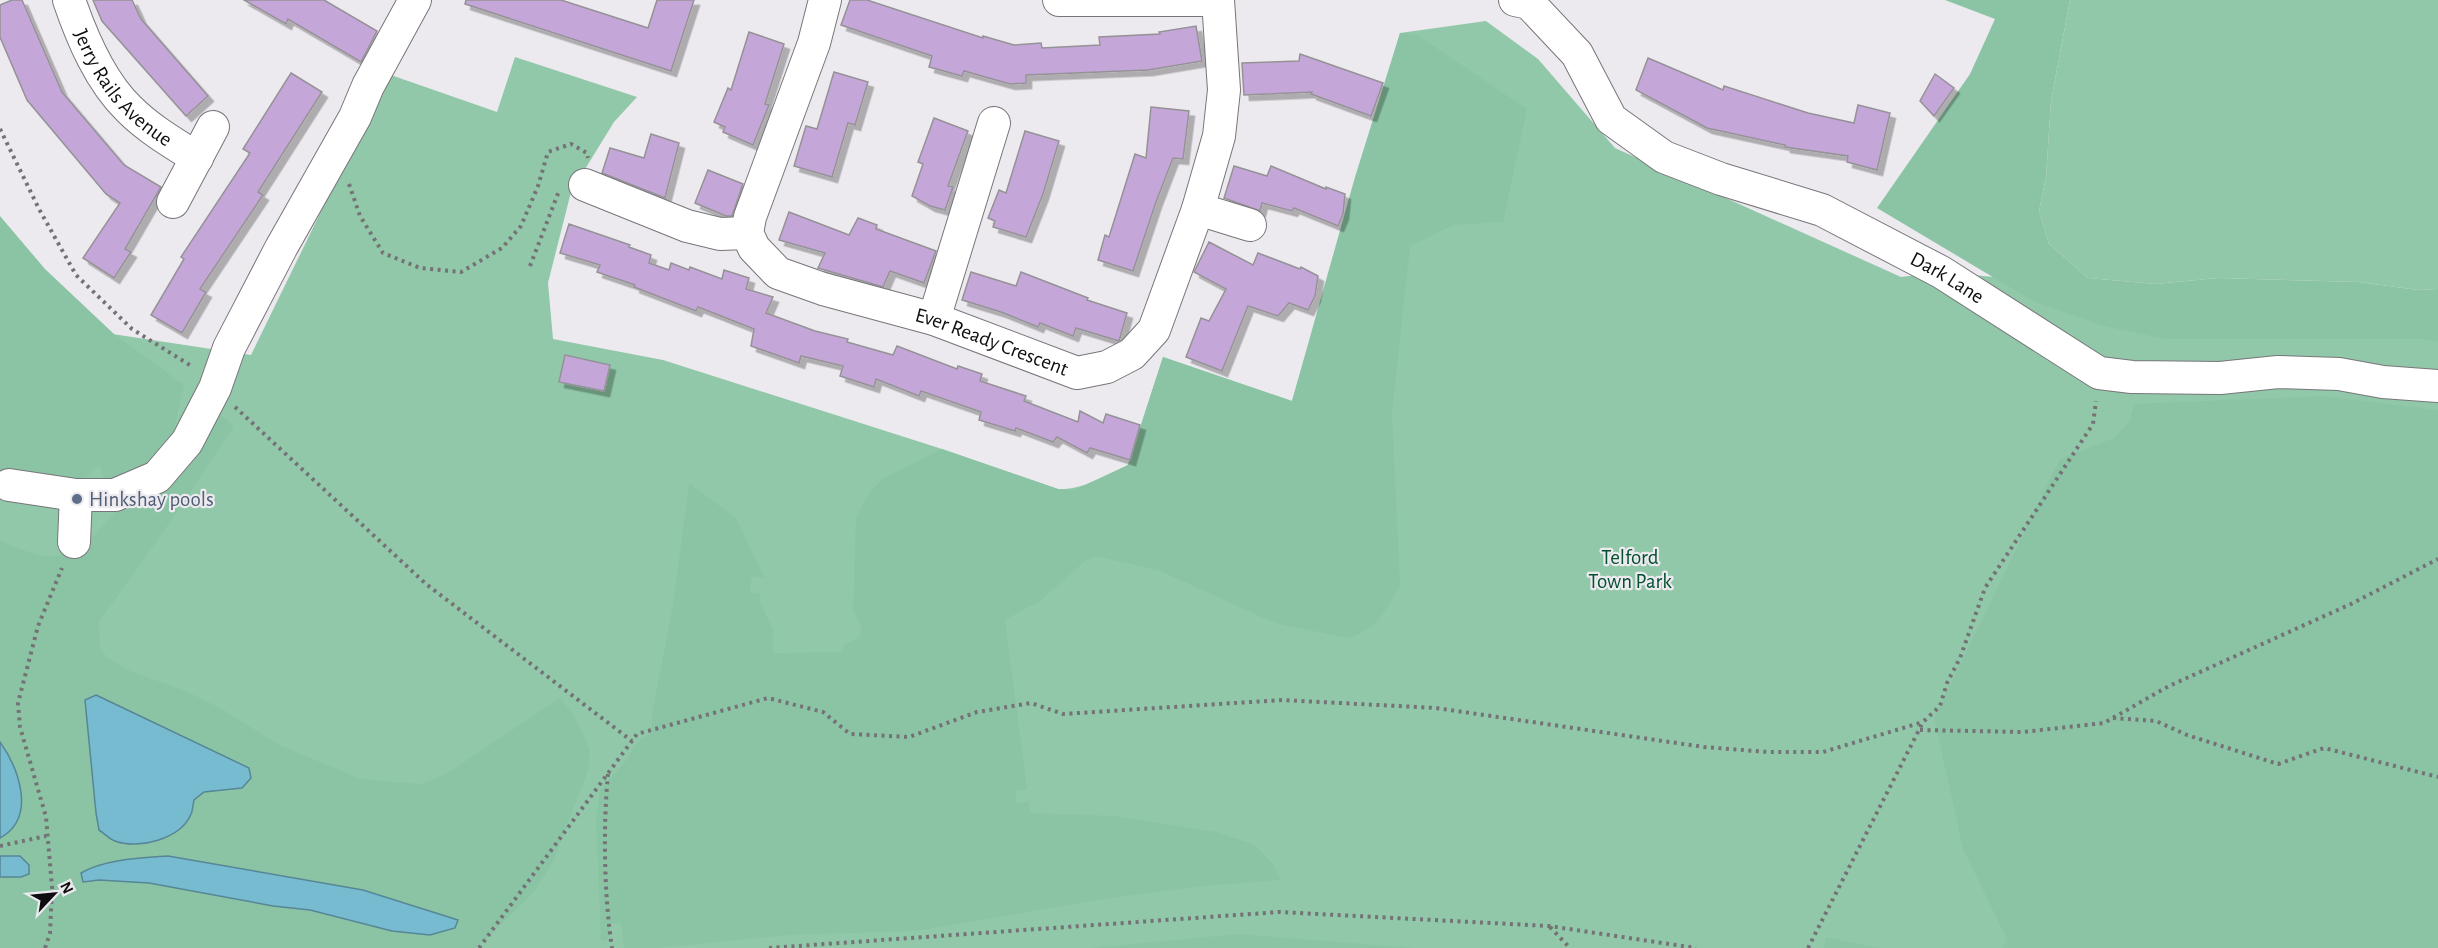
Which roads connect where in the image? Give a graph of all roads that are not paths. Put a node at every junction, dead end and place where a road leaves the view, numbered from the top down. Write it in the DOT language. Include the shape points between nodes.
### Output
graph roads {
  1 [pos="69,0"];
  2 [pos="415,0"];
  3 [pos="825,0"];
  4 [pos="1059,0"];
  5 [pos="1211,0"];
  6 [pos="1218,0"];
  7 [pos="1522,2"];
  8 [pos="994,123"];
  9 [pos="213,127"];
  10 [pos="196,158"];
  11 [pos="585,186"];
  12 [pos="173,202"];
  13 [pos="1198,209"];
  14 [pos="1250,225"];
  15 [pos="747,233"];
  16 [pos="934,319"];
  17 [pos="2438,386"];
  18 [pos="9,485"];
  19 [pos="76,495"];
  20 [pos="74,542"];
  1 -- 10 [label="street, Jerry Rails Avenue" via="104,78 127,108"];
  2 -- 19 [label="street" via="229,348 215,388 187,442 157,477 115,495"];
  3 -- 15 [label="street" via="814,43"];
  4 -- 5 [label="street"];
  6 -- 13 [label="street, Ever Ready Crescent" via="1224,90 1219,136"];
  7 -- 17 [label="street, Dark Lane" via="1577,54 1611,119 1664,157 1822,210 1941,272 2099,373 2220,378 2278,372 2340,374"];
  8 -- 16 [label="street"];
  9 -- 10 [label="street, Jerry Rails Avenue"];
  10 -- 12 [label="street, Jerry Rails Avenue"];
  11 -- 15 [label="street" via="687,226 720,234"];
  13 -- 14 [label="street"];
  13 -- 16 [label="street, Ever Ready Crescent" via="1154,330 1132,354 1107,367 1077,373"];
  15 -- 16 [label="street, Ever Ready Crescent" via="754,248 778,273"];
  18 -- 19 [label="street"];
  19 -- 20 [label="street"];
}
